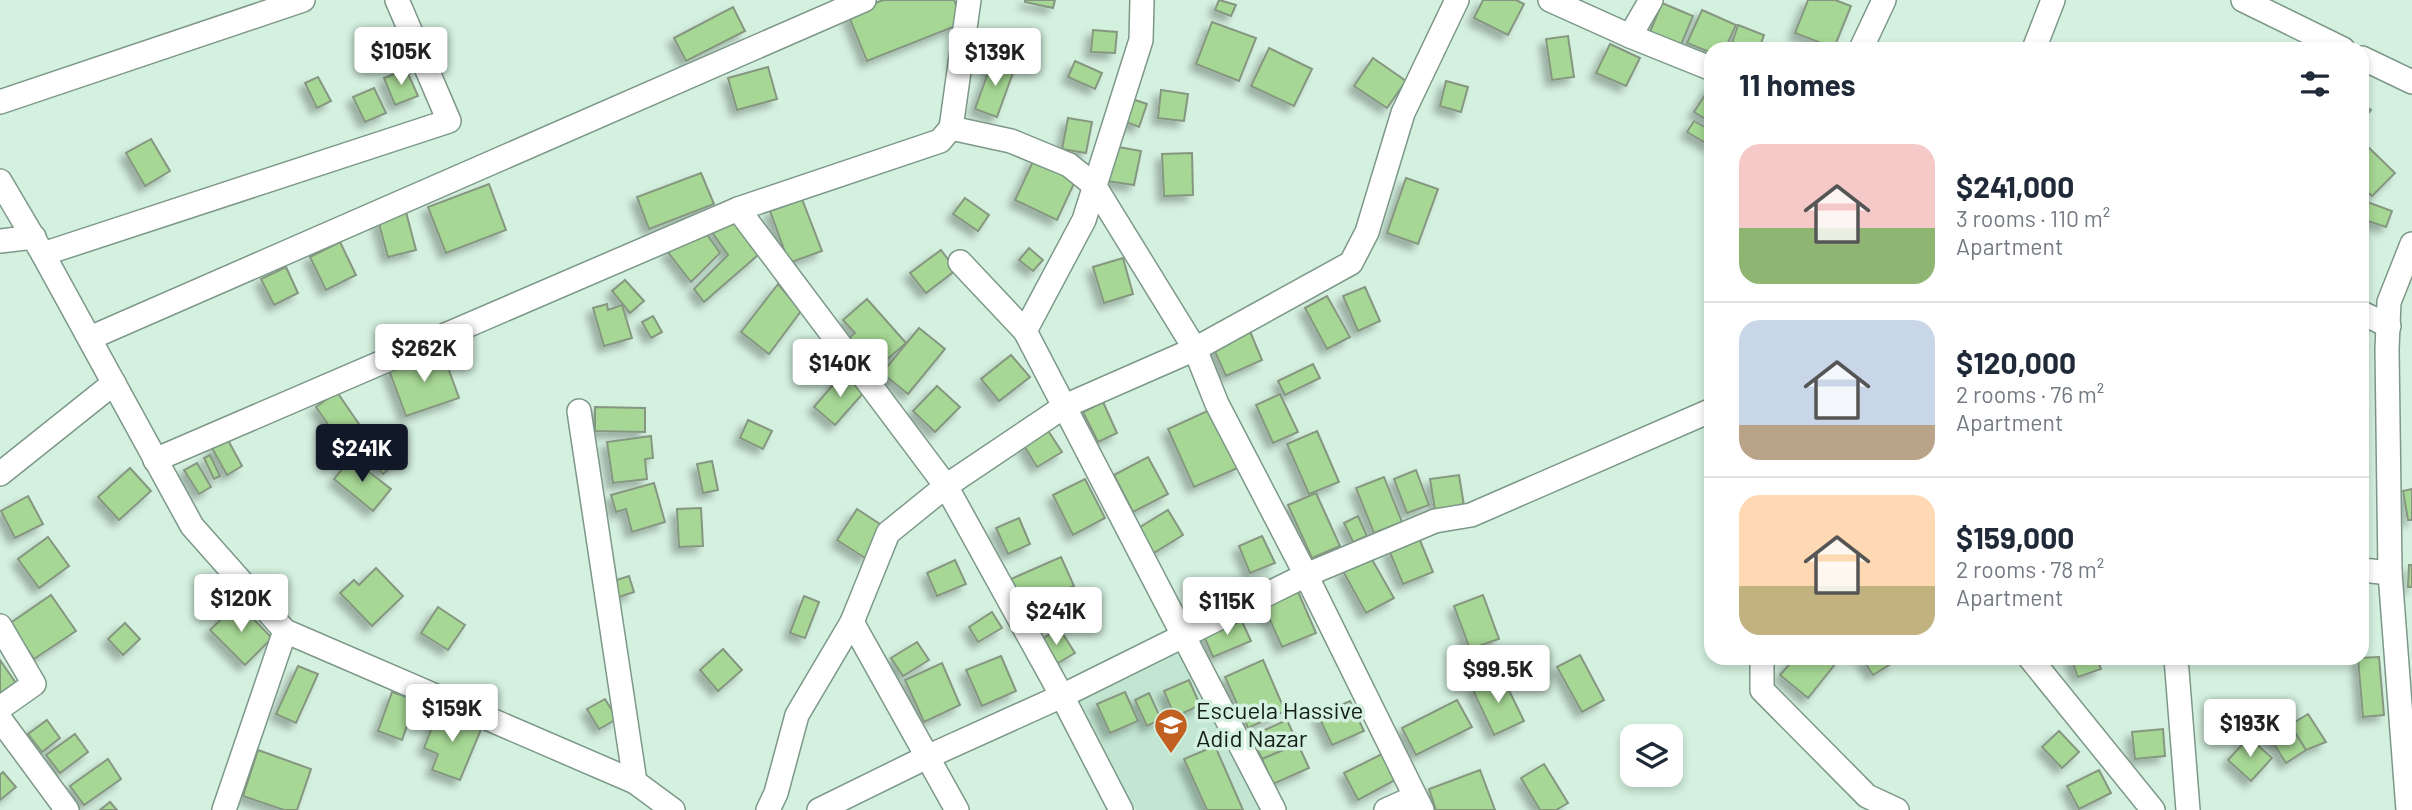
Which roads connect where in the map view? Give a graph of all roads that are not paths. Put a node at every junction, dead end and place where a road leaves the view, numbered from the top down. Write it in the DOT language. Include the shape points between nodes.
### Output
graph roads {
  1 [pos="303,0"];
  2 [pos="397,0"];
  3 [pos="864,0"];
  4 [pos="969,0"];
  5 [pos="1142,0"];
  6 [pos="1457,0"];
  7 [pos="1550,0"];
  8 [pos="1651,0"];
  9 [pos="1884,0"];
  10 [pos="2053,0"];
  11 [pos="2243,0"];
  12 [pos="1630,36"];
  13 [pos="1864,42"];
  14 [pos="2037,42"];
  15 [pos="2329,42"];
  16 [pos="2369,61"];
  17 [pos="1704,66"];
  18 [pos="2412,82"];
  19 [pos="0,102"];
  20 [pos="951,128"];
  21 [pos="0,181"];
  22 [pos="1094,185"];
  23 [pos="738,209"];
  24 [pos="0,241"];
  25 [pos="2412,244"];
  26 [pos="39,245"];
  27 [pos="960,262"];
  28 [pos="2369,316"];
  29 [pos="2389,326"];
  30 [pos="1025,331"];
  31 [pos="90,338"];
  32 [pos="1195,349"];
  33 [pos="114,383"];
  34 [pos="1065,405"];
  35 [pos="579,411"];
  36 [pos="1704,413"];
  37 [pos="155,460"];
  38 [pos="0,474"];
  39 [pos="946,486"];
  40 [pos="2369,571"];
  41 [pos="2390,573"];
  42 [pos="1306,575"];
  43 [pos="852,622"];
  44 [pos="0,626"];
  45 [pos="285,631"];
  46 [pos="1184,637"];
  47 [pos="1762,665"];
  48 [pos="2036,665"];
  49 [pos="2177,665"];
  50 [pos="1062,696"];
  51 [pos="0,708"];
  52 [pos="0,719"];
  53 [pos="927,757"];
  54 [pos="635,782"];
  55 [pos="1418,803"];
  56 [pos="66,810"];
  57 [pos="224,810"];
  58 [pos="673,810"];
  59 [pos="768,810"];
  60 [pos="819,810"];
  61 [pos="957,810"];
  62 [pos="1121,810"];
  63 [pos="1274,810"];
  64 [pos="1386,810"];
  65 [pos="1897,810"];
  66 [pos="2153,810"];
  67 [pos="2188,810"];
  68 [pos="2409,810"];
  1 -- 19 [label="street"];
  2 -- 26 [label="street" via="449,121"];
  3 -- 31 [label="street"];
  4 -- 20 [label="street"];
  5 -- 22 [label="street" via="1140,40"];
  6 -- 32 [label="street" via="1403,113 1367,232 1351,263"];
  7 -- 12 [label="street"];
  8 -- 12 [label="street"];
  9 -- 13 [label="street"];
  10 -- 14 [label="street"];
  11 -- 15 [label="street"];
  12 -- 17 [label="street"];
  16 -- 18 [label="street"];
  20 -- 22 [label="street" via="1012,141 1069,165"];
  20 -- 23 [label="street" via="940,141"];
  21 -- 26 [label="street"];
  22 -- 30 [label="street" via="1084,220"];
  22 -- 32 [label="street"];
  23 -- 37 [label="street"];
  23 -- 39 [label="street"];
  24 -- 26 [label="street"];
  25 -- 29 [label="street" via="2389,302"];
  26 -- 31 [label="street"];
  27 -- 30 [label="street"];
  28 -- 29 [label="street"];
  29 -- 41 [label="street"];
  30 -- 34 [label="street"];
  31 -- 33 [label="street"];
  32 -- 34 [label="street"];
  32 -- 42 [label="street" via="1217,404"];
  33 -- 37 [label="street"];
  33 -- 38 [label="street"];
  34 -- 39 [label="street"];
  34 -- 46 [label="street"];
  35 -- 54 [label="street"];
  36 -- 42 [label="street" via="1471,515 1435,521"];
  37 -- 45 [label="street" via="192,526"];
  39 -- 43 [label="street" via="888,533"];
  39 -- 50 [label="street"];
  40 -- 41 [label="street"];
  41 -- 68 [label="street"];
  42 -- 46 [label="street"];
  42 -- 55 [label="street"];
  43 -- 53 [label="street"];
  43 -- 59 [label="street" via="797,715"];
  44 -- 51 [label="street" via="34,684"];
  45 -- 54 [label="street"];
  45 -- 57 [label="street"];
  46 -- 50 [label="street"];
  46 -- 63 [label="street"];
  47 -- 65 [label="street" via="1762,690 1867,796"];
  48 -- 66 [label="street"];
  49 -- 67 [label="street"];
  50 -- 53 [label="street"];
  50 -- 62 [label="street"];
  52 -- 56 [label="street"];
  53 -- 60 [label="street"];
  53 -- 61 [label="street"];
  54 -- 58 [label="street"];
  55 -- 64 [label="street"];
}
